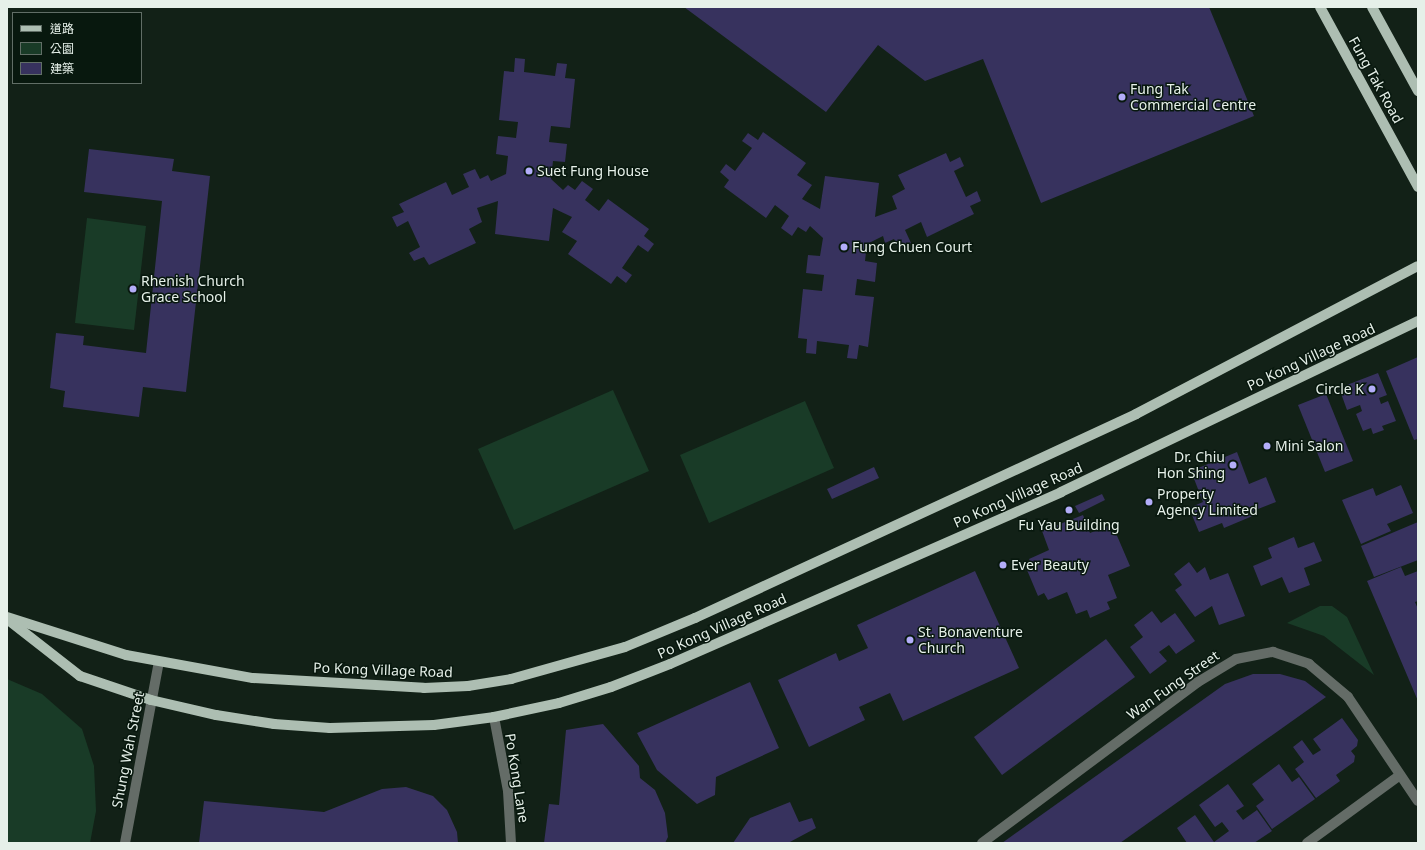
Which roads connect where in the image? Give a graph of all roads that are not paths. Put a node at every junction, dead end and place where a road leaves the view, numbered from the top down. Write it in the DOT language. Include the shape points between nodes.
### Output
graph roads {
  1 [pos="1320,7"];
  2 [pos="1372,7"];
  3 [pos="1418,91"];
  4 [pos="1418,187"];
  5 [pos="1418,266"];
  6 [pos="1418,321"];
  7 [pos="7,618"];
  8 [pos="159,662"];
  9 [pos="151,700"];
  10 [pos="494,717"];
  11 [pos="1399,776"];
  12 [pos="1418,801"];
  13 [pos="125,843"];
  14 [pos="511,843"];
  15 [pos="982,843"];
  16 [pos="1307,843"];
  1 -- 4 [label="main road, Fung Tak Road"];
  2 -- 3 [label="main road"];
  5 -- 8 [label="main road, Po Kong Village Road" via="1090,437 695,618 618,649 511,679 468,686 424,688 253,678"];
  6 -- 10 [label="main road, Po Kong Village Road" via="1061,492 670,664 611,687 559,703"];
  7 -- 8 [label="main road, Po Kong Village Road" via="126,655"];
  7 -- 9 [label="main road, Po Kong Village Road" via="80,676"];
  8 -- 9 [label="street, Shung Wah Street"];
  9 -- 10 [label="main road, Po Kong Village Road" via="216,715 274,724 330,728 434,725"];
  9 -- 13 [label="street, Shung Wah Street"];
  10 -- 14 [label="street, Po Kong Lane" via="508,791"];
  11 -- 12 [label="street, Wan Fung Street"];
  11 -- 15 [label="street, Wan Fung Street" via="1348,697 1309,664 1273,652 1236,659 1198,682"];
  11 -- 16 [label="street"];
}
